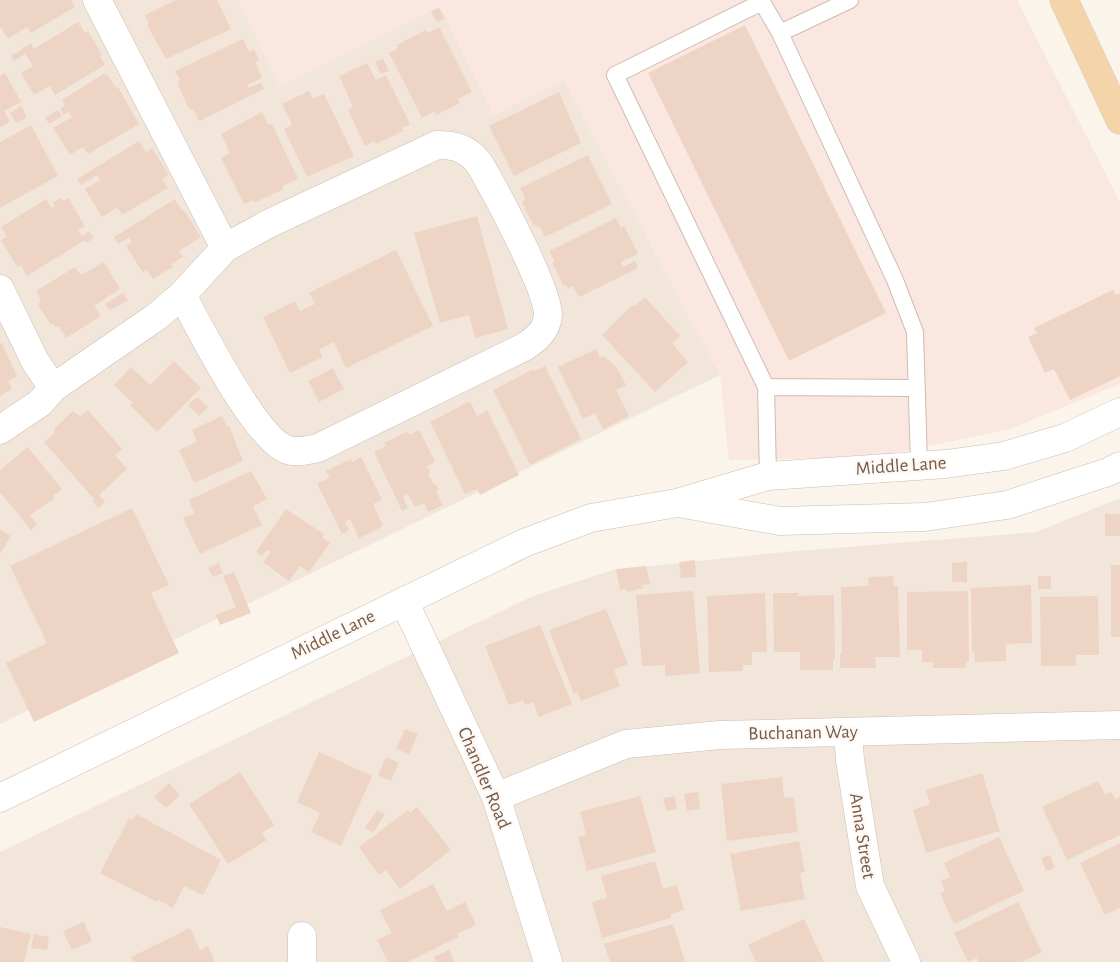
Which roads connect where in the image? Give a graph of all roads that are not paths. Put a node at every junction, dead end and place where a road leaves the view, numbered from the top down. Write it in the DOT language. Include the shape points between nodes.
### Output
graph roads {
  1 [pos="97,0"];
  2 [pos="850,0"];
  3 [pos="1064,0"];
  4 [pos="780,33"];
  5 [pos="1120,120"];
  6 [pos="224,248"];
  7 [pos="0,289"];
  8 [pos="182,295"];
  9 [pos="766,387"];
  10 [pos="53,388"];
  11 [pos="917,388"];
  12 [pos="1120,412"];
  13 [pos="0,430"];
  14 [pos="919,464"];
  15 [pos="1120,466"];
  16 [pos="768,476"];
  17 [pos="677,503"];
  18 [pos="404,601"];
  19 [pos="1120,725"];
  20 [pos="848,733"];
  21 [pos="496,796"];
  22 [pos="0,798"];
  23 [pos="548,962"];
  24 [pos="906,962"];
  1 -- 6 [label="street"];
  2 -- 4 [label="lane"];
  3 -- 5 [label="main road"];
  4 -- 9 [label="lane" via="762,2 615,75"];
  4 -- 11 [label="lane" via="912,323"];
  6 -- 8 [label="street"];
  6 -- 8 [label="street" via="422,150 450,145 472,154 485,174 542,290 548,317 536,339 524,347 318,448 301,452 287,450 264,431 228,380"];
  7 -- 10 [label="street" via="35,361"];
  8 -- 10 [label="street" via="156,317"];
  9 -- 11 [label="lane"];
  9 -- 16 [label="lane"];
  10 -- 13 [label="street" via="40,402"];
  11 -- 14 [label="lane"];
  12 -- 14 [label="street, Middle Lane" via="1065,438 1004,456 946,464"];
  14 -- 16 [label="street, Middle Lane"];
  15 -- 17 [label="street, Middle Lane" via="1007,505 925,517 780,521"];
  16 -- 17 [label="street, Middle Lane"];
  17 -- 18 [label="street, Middle Lane" via="583,521 524,543"];
  18 -- 21 [label="street, Chandler Road"];
  18 -- 22 [label="street, Middle Lane"];
  19 -- 20 [label="street, Buchanan Way"];
  20 -- 21 [label="street, Buchanan Way" via="720,734 626,744"];
  20 -- 24 [label="street, Anna Street" via="870,886"];
  21 -- 23 [label="street, Chandler Road"];
}
